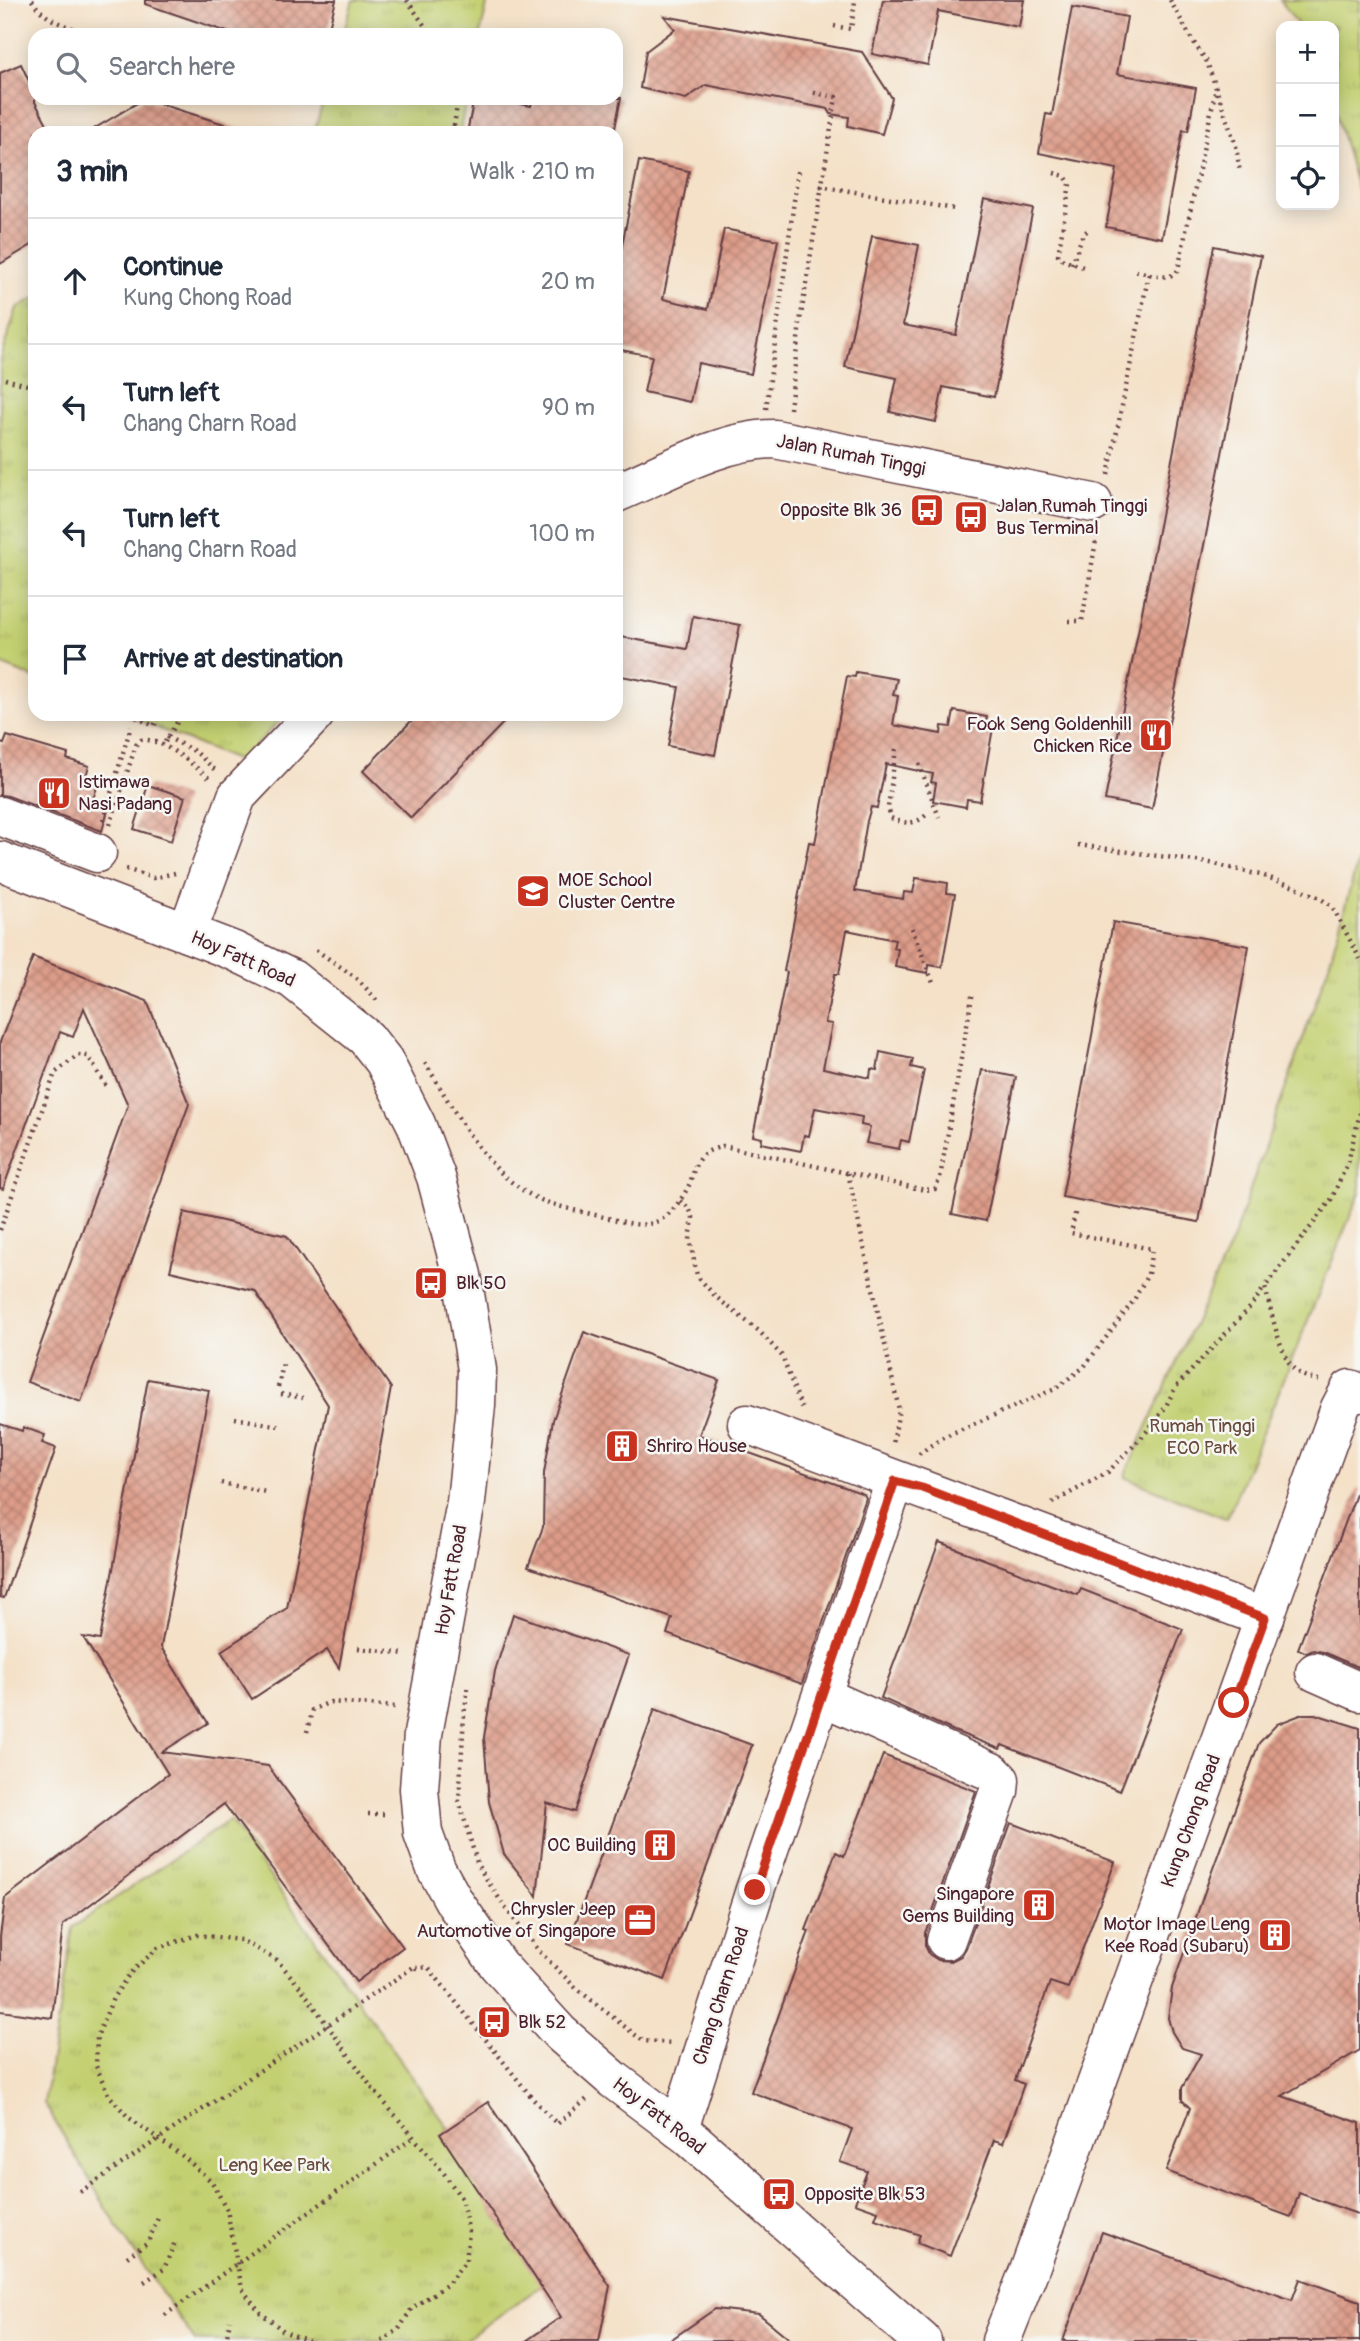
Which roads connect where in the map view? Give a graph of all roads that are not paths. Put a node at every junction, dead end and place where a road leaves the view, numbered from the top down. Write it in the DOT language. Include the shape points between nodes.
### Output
graph roads {
  1 [pos="623,490"];
  2 [pos="1100,503"];
  3 [pos="308,721"];
  4 [pos="0,816"];
  5 [pos="99,847"];
  6 [pos="0,861"];
  7 [pos="187,933"];
  8 [pos="1355,1391"];
  9 [pos="747,1424"];
  10 [pos="898,1465"];
  11 [pos="1265,1618"];
  12 [pos="1315,1672"];
  13 [pos="1360,1692"];
  14 [pos="822,1696"];
  15 [pos="946,1940"];
  16 [pos="679,2129"];
  17 [pos="922,2341"];
  18 [pos="1001,2341"];
  1 -- 2 [label="street, Jalan Rumah Tinggi" via="725,447 775,432"];
  3 -- 7 [label="street" via="237,796"];
  4 -- 5 [label="street"];
  6 -- 7 [label="street, Hoy Fatt Road"];
  7 -- 16 [label="street, Hoy Fatt Road" via="292,979 366,1038 384,1061 416,1124 436,1177 468,1304 477,1370 466,1502 423,1734 419,1789 423,1833 436,1870 498,1965 560,2033"];
  8 -- 11 [label="street, Kung Chong Road" via="1340,1408"];
  9 -- 10 [label="street"];
  10 -- 11 [label="street" via="922,1488"];
  10 -- 14 [label="street, Chang Charn Road"];
  11 -- 18 [label="street, Kung Chong Road"];
  12 -- 13 [label="street"];
  14 -- 15 [label="street" via="992,1772 1000,1780"];
  14 -- 16 [label="street, Chang Charn Road"];
  16 -- 17 [label="street, Hoy Fatt Road"];
}
